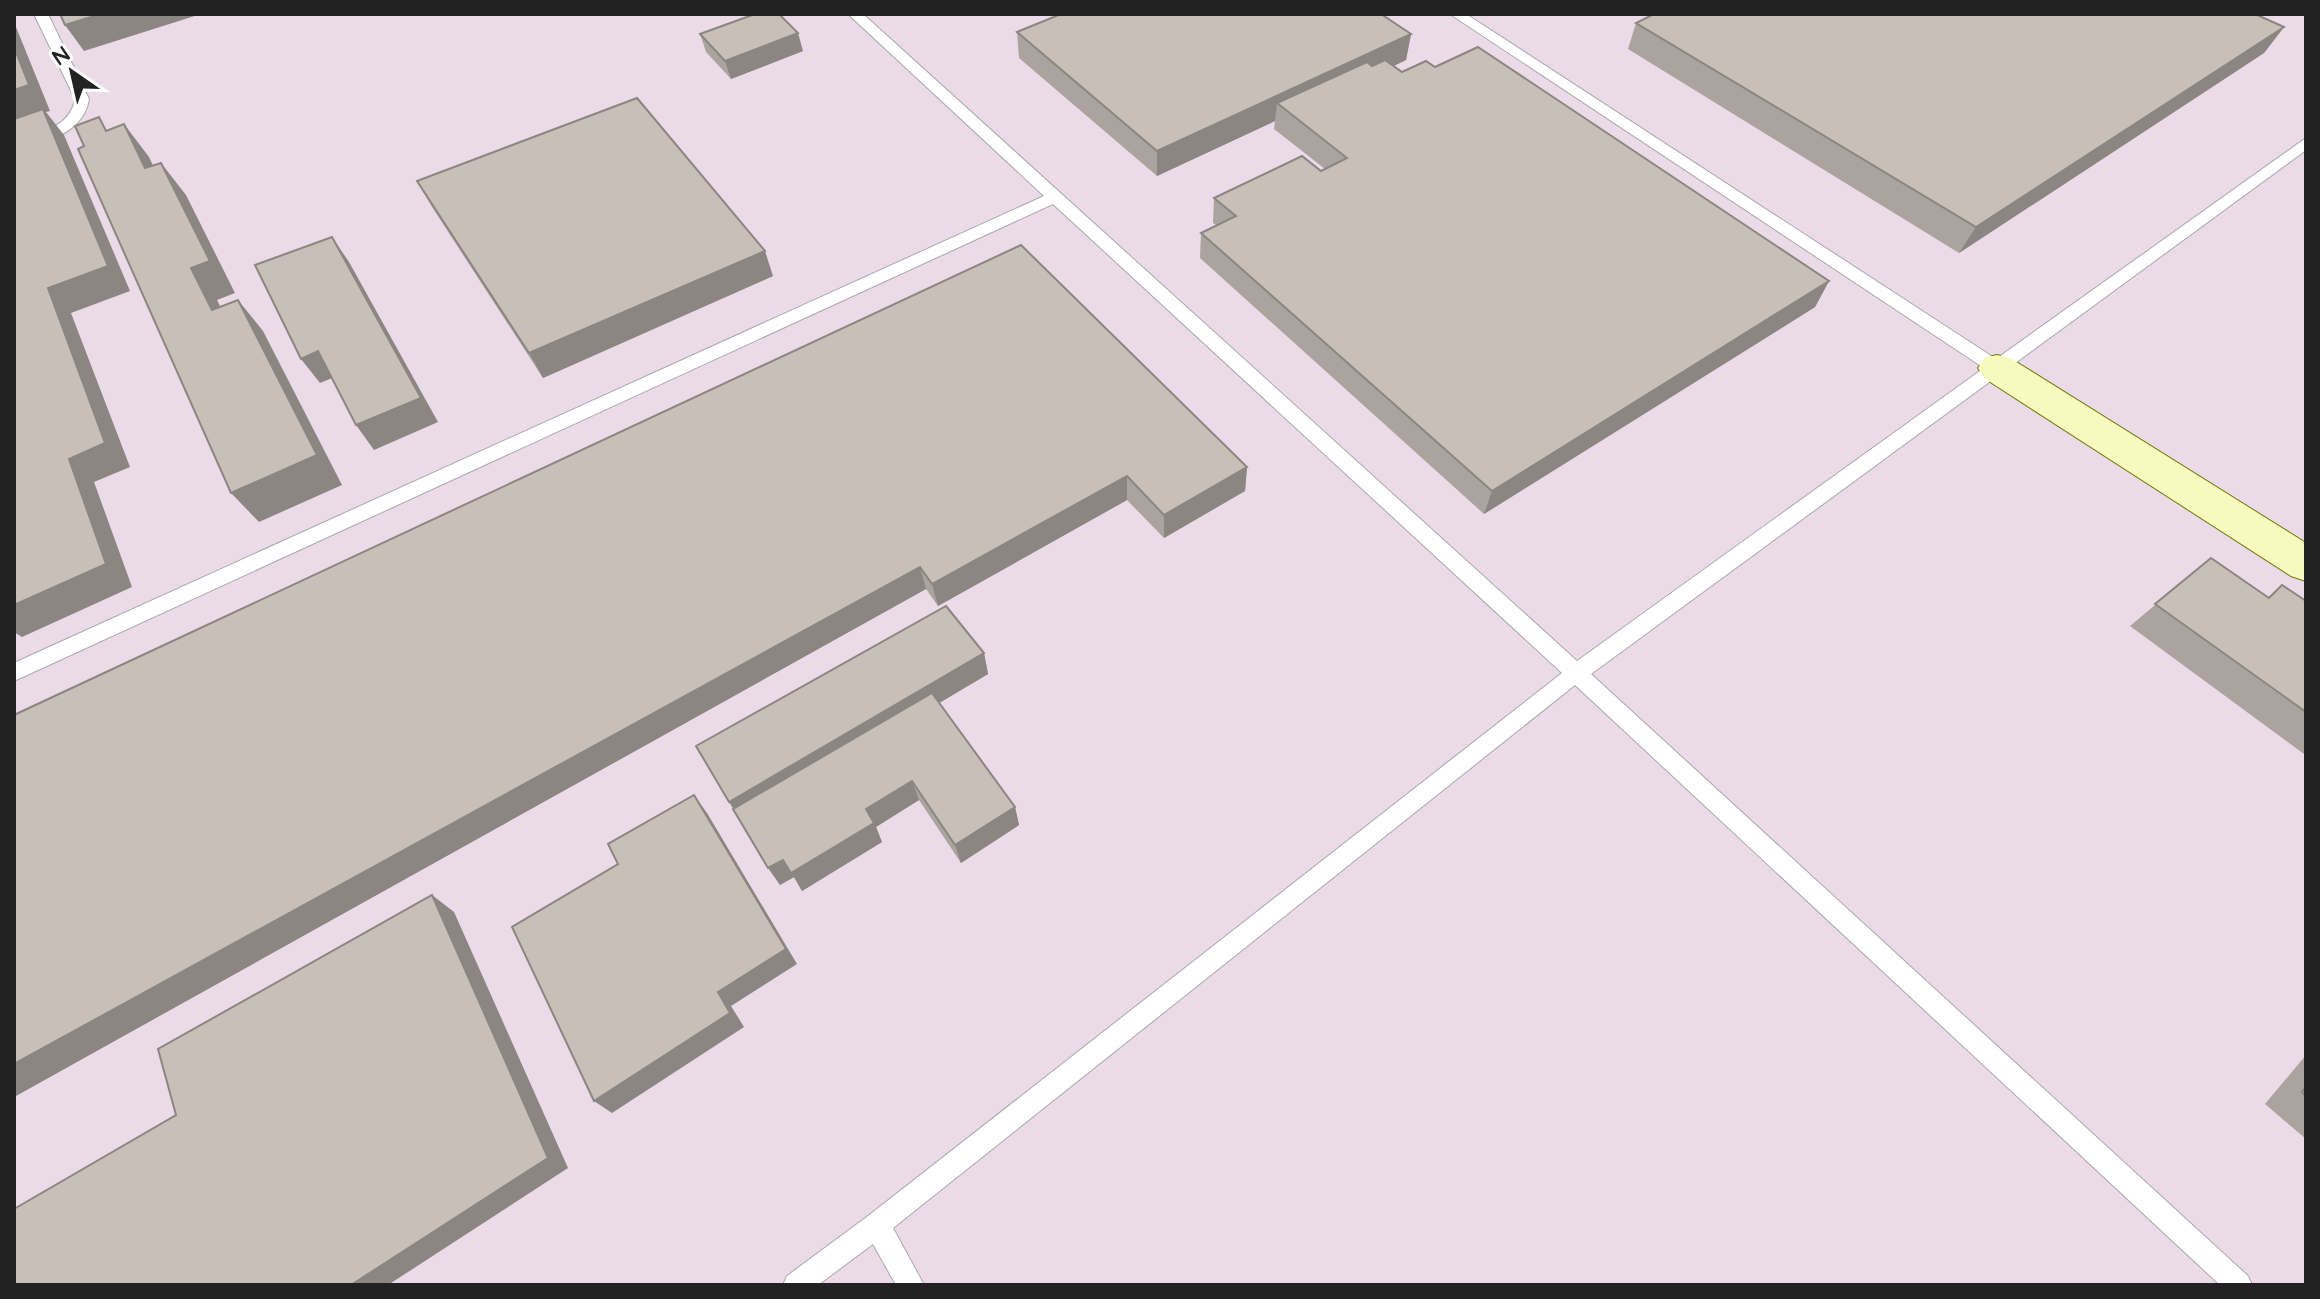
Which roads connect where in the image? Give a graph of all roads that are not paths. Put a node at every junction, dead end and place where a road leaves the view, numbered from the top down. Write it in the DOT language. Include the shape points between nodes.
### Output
graph roads {
  1 [pos="41,14"];
  2 [pos="855,14"];
  3 [pos="1457,14"];
  4 [pos="2306,143"];
  5 [pos="14,145"];
  6 [pos="1055,197"];
  7 [pos="1997,368"];
  8 [pos="2306,564"];
  9 [pos="14,672"];
  10 [pos="1576,673"];
  11 [pos="877,1225"];
  12 [pos="796,1285"];
  13 [pos="911,1285"];
  14 [pos="2239,1285"];
  1 -- 5 [label="lane" via="82,99 82,112 56,131"];
  2 -- 6 [label="lane"];
  3 -- 7 [label="lane"];
  4 -- 7 [label="lane"];
  6 -- 9 [label="lane"];
  6 -- 10 [label="lane"];
  7 -- 8 [label="street"];
  7 -- 10 [label="lane"];
  10 -- 11 [label="lane"];
  10 -- 14 [label="lane"];
  11 -- 12 [label="lane"];
  11 -- 13 [label="lane"];
}
